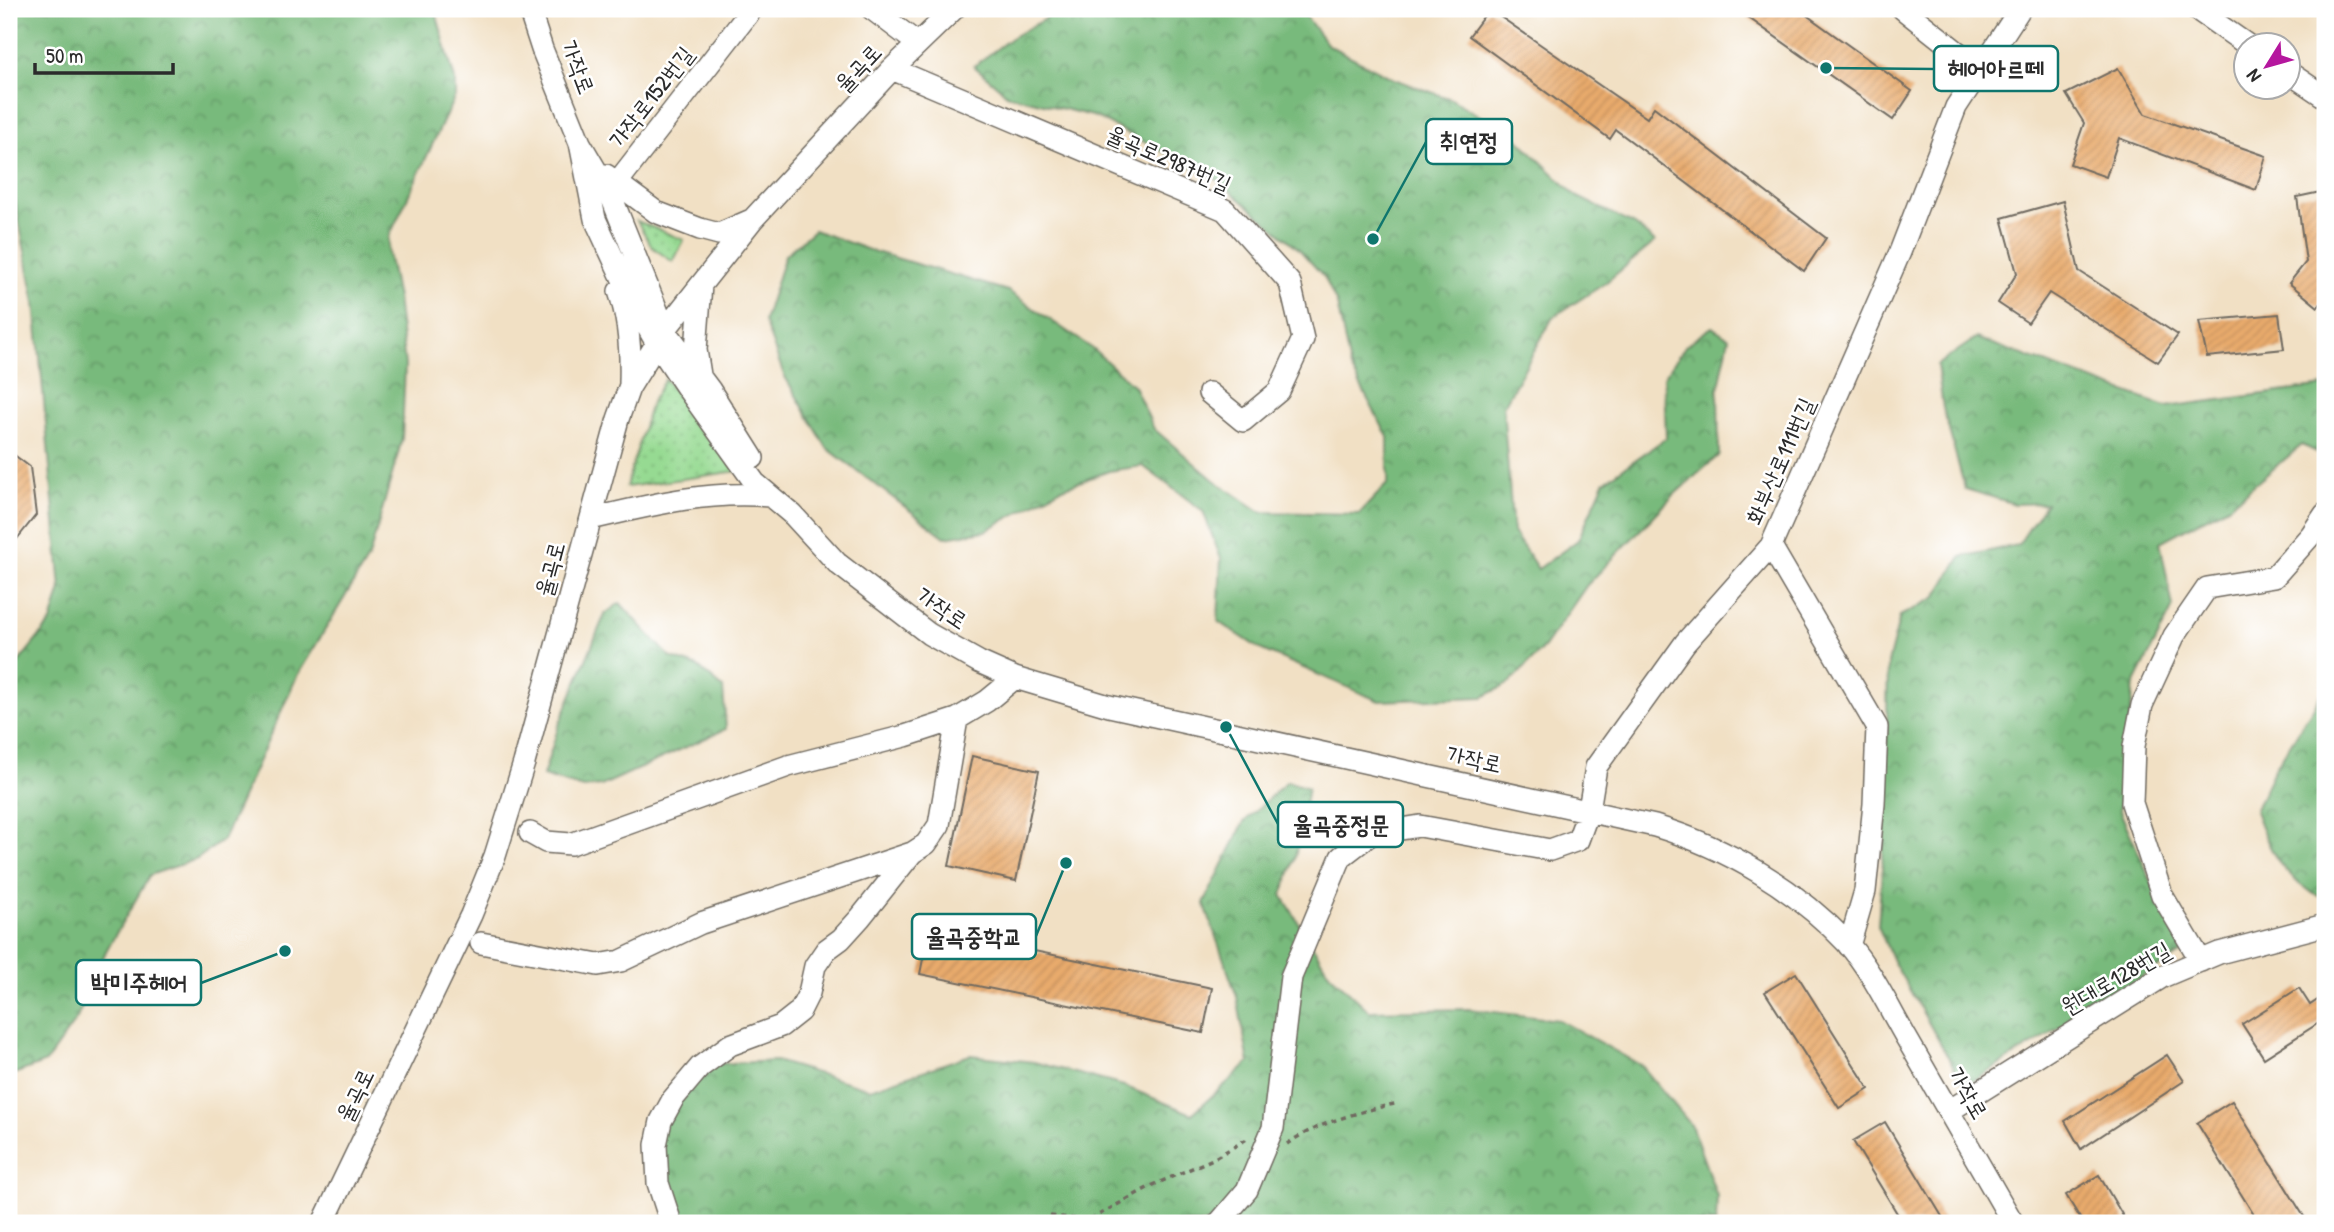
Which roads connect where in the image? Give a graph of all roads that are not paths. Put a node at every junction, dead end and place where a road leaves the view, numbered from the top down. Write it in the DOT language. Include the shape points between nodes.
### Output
graph roads {
  1 [pos="529,9"];
  2 [pos="752,9"];
  3 [pos="872,9"];
  4 [pos="954,9"];
  5 [pos="1903,9"];
  6 [pos="2020,9"];
  7 [pos="2196,9"];
  8 [pos="2232,34"];
  9 [pos="917,43"];
  10 [pos="892,69"];
  11 [pos="1980,70"];
  12 [pos="2302,80"];
  13 [pos="2323,92"];
  14 [pos="580,143"];
  15 [pos="591,163"];
  16 [pos="617,184"];
  17 [pos="595,219"];
  18 [pos="753,219"];
  19 [pos="701,284"];
  20 [pos="660,336"];
  21 [pos="701,377"];
  22 [pos="629,388"];
  23 [pos="1209,393"];
  24 [pos="770,496"];
  25 [pos="2325,514"];
  26 [pos="793,515"];
  27 [pos="591,519"];
  28 [pos="1771,546"];
  29 [pos="1015,678"];
  30 [pos="957,719"];
  31 [pos="1589,810"];
  32 [pos="530,833"];
  33 [pos="912,853"];
  34 [pos="2325,925"];
  35 [pos="481,943"];
  36 [pos="1849,946"];
  37 [pos="2201,961"];
  38 [pos="1949,1111"];
  39 [pos="323,1223"];
  40 [pos="671,1223"];
  41 [pos="1219,1223"];
  42 [pos="2013,1223"];
  1 -- 14 [label="street, 가작로"];
  2 -- 16 [label="street, 가작로152번길"];
  3 -- 9 [label="street"];
  4 -- 9 [label="street, 율곡로"];
  5 -- 11 [label="street"];
  6 -- 11 [label="street, 화부산로111번길"];
  7 -- 8 [label="street"];
  9 -- 10 [label="street, 율곡로"];
  10 -- 18 [label="street, 율곡로"];
  10 -- 23 [label="street, 율곡로2987번길" via="1225,210 1290,283 1303,339 1279,391 1243,421"];
  11 -- 28 [label="street, 화부산로111번길" via="1956,107 1900,252"];
  12 -- 13 [label="street"];
  14 -- 15 [label="street, 가작로"];
  14 -- 17 [label="street, 가작로"];
  15 -- 16 [label="street"];
  15 -- 20 [label="street, 가작로" via="611,196"];
  16 -- 18 [label="street" via="656,212 700,229 719,233"];
  17 -- 20 [label="street, 가작로" via="634,303"];
  17 -- 22 [label="street" via="624,305 631,355"];
  18 -- 19 [label="street, 율곡로"];
  19 -- 20 [label="street, 율곡로"];
  19 -- 21 [label="street" via="696,350"];
  20 -- 21 [label="street, 가작로"];
  20 -- 22 [label="street, 율곡로"];
  20 -- 24 [label="street, 가작로" via="755,483"];
  21 -- 26 [label="street, 가작로"];
  22 -- 27 [label="street, 율곡로"];
  24 -- 26 [label="street, 가작로"];
  24 -- 27 [label="street" via="684,499"];
  25 -- 37 [label="street" via="2274,577 2207,588 2174,636 2142,705 2134,746 2132,803 2162,895"];
  26 -- 29 [label="street, 가작로" via="837,563 929,634"];
  27 -- 39 [label="street, 율곡로" via="495,856"];
  28 -- 31 [label="street" via="1685,643 1596,767"];
  28 -- 36 [label="street, 화부산로111번길" via="1877,727 1865,891"];
  29 -- 30 [label="street"];
  29 -- 31 [label="street, 가작로" via="1109,706"];
  30 -- 32 [label="street" via="789,766 571,844 546,842"];
  30 -- 33 [label="street" via="939,825 926,844"];
  31 -- 36 [label="street, 가작로" via="1694,838 1753,868 1798,898"];
  31 -- 41 [label="street" via="1578,840 1550,850 1420,826 1371,834 1342,858 1291,976 1273,1128 1247,1190"];
  33 -- 35 [label="street" via="701,923 621,961 598,965"];
  33 -- 40 [label="street" via="848,932 826,950 815,966 800,1011 781,1026 730,1045 699,1067 673,1099 661,1121 656,1145 658,1183"];
  34 -- 37 [label="street, 원대로128번길"];
  36 -- 38 [label="street, 가작로"];
  37 -- 38 [label="street, 원대로128번길" via="2162,977"];
  38 -- 42 [label="street, 가작로"];
}
